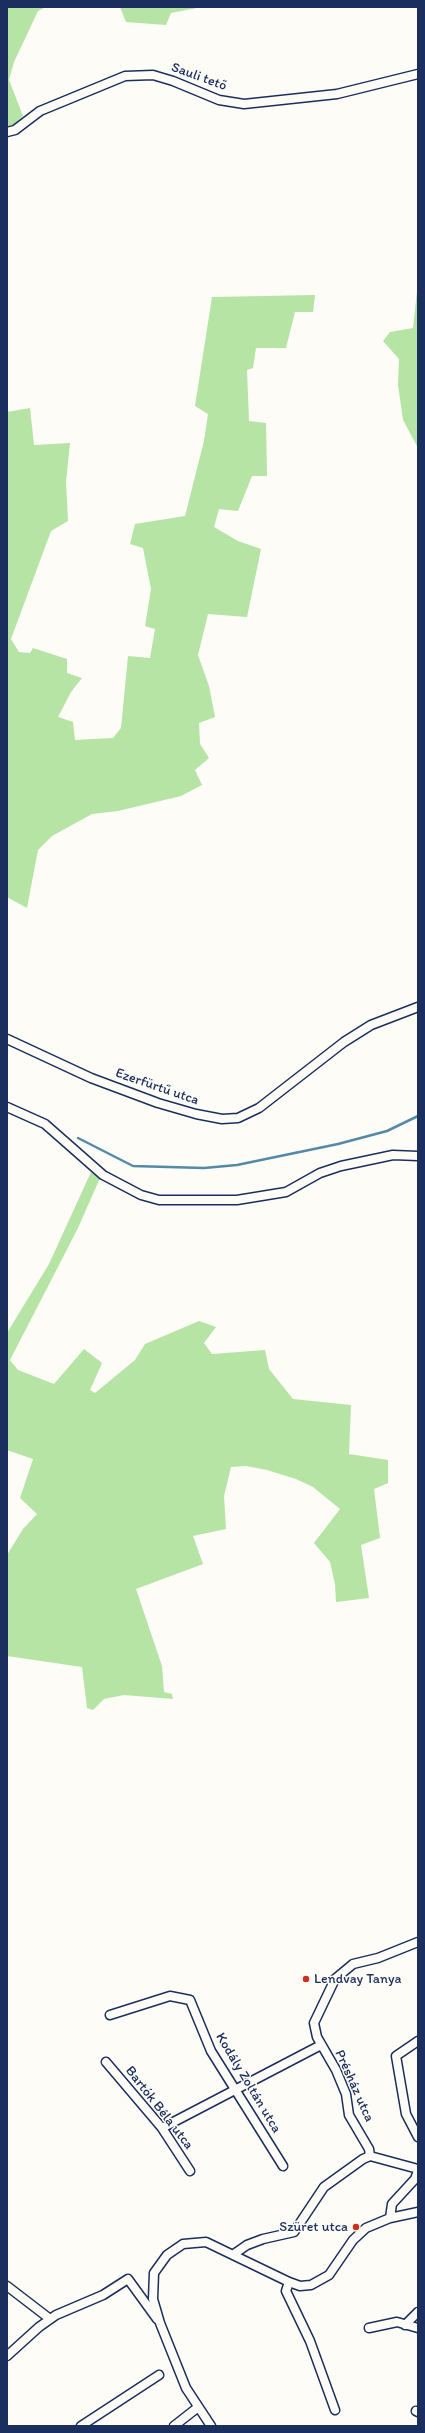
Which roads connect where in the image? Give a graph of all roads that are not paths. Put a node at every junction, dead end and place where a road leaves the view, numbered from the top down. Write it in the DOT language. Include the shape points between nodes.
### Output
graph roads {
  1 [pos="418,74"];
  2 [pos="7,132"];
  3 [pos="418,1007"];
  4 [pos="7,1039"];
  5 [pos="7,1107"];
  6 [pos="418,1156"];
  7 [pos="418,1942"];
  8 [pos="110,2015"];
  9 [pos="418,2041"];
  10 [pos="321,2045"];
  11 [pos="106,2062"];
  12 [pos="234,2089"];
  13 [pos="162,2128"];
  14 [pos="418,2137"];
  15 [pos="370,2156"];
  16 [pos="283,2166"];
  17 [pos="190,2170"];
  18 [pos="418,2170"];
  19 [pos="418,2212"];
  20 [pos="390,2218"];
  21 [pos="234,2254"];
  22 [pos="289,2282"];
  23 [pos="7,2286"];
  24 [pos="418,2312"];
  25 [pos="50,2319"];
  26 [pos="160,2323"];
  27 [pos="405,2325"];
  28 [pos="369,2328"];
  29 [pos="418,2328"];
  30 [pos="7,2356"];
  31 [pos="159,2374"];
  32 [pos="197,2408"];
  33 [pos="335,2410"];
  34 [pos="81,2426"];
  35 [pos="174,2426"];
  36 [pos="211,2426"];
  1 -- 2 [label="street, Sauli tető" via="337,94 244,104 219,100 153,75 126,76 61,101 40,111 15,130"];
  3 -- 4 [label="street, Ezerfürtű utca" via="371,1025 344,1042 259,1108 238,1118 202,1116 158,1103 91,1078"];
  5 -- 6 [label="street" via="45,1124 103,1175 141,1195 159,1200 238,1200 286,1192 320,1173 341,1166 393,1155"];
  7 -- 10 [label="street, Présház utca" via="378,1958 353,1964 335,1979 314,2023"];
  8 -- 12 [label="street, Kodály Zoltán utca" via="170,1996 190,2000 211,2051"];
  9 -- 14 [label="street" via="396,2056 406,2114"];
  10 -- 12 [label="street"];
  10 -- 15 [label="street, Présház utca" via="336,2070 346,2094 349,2115 369,2149"];
  11 -- 13 [label="street, Bartók Béla utca"];
  12 -- 13 [label="street"];
  12 -- 16 [label="street, Kodály Zoltán utca"];
  13 -- 17 [label="street, Bartók Béla utca"];
  15 -- 18 [label="street"];
  15 -- 21 [label="street" via="352,2165 324,2187 294,2232 263,2239 247,2245"];
  18 -- 20 [label="street" via="414,2179 392,2204"];
  19 -- 20 [label="street"];
  20 -- 22 [label="street" via="366,2228 353,2240 326,2277 311,2285 300,2286"];
  21 -- 22 [label="street"];
  21 -- 26 [label="street" via="206,2242 183,2244 171,2252 157,2266 153,2281 153,2299"];
  22 -- 33 [label="street" via="286,2291 310,2341"];
  23 -- 25 [label="street"];
  24 -- 27 [label="street"];
  25 -- 26 [label="street" via="70,2307 103,2295 128,2279"];
  25 -- 30 [label="street"];
  26 -- 32 [label="street" via="186,2388"];
  27 -- 28 [label="street" via="397,2322"];
  27 -- 29 [label="street"];
  31 -- 34 [label="street"];
  32 -- 35 [label="street"];
  32 -- 36 [label="street"];
}
